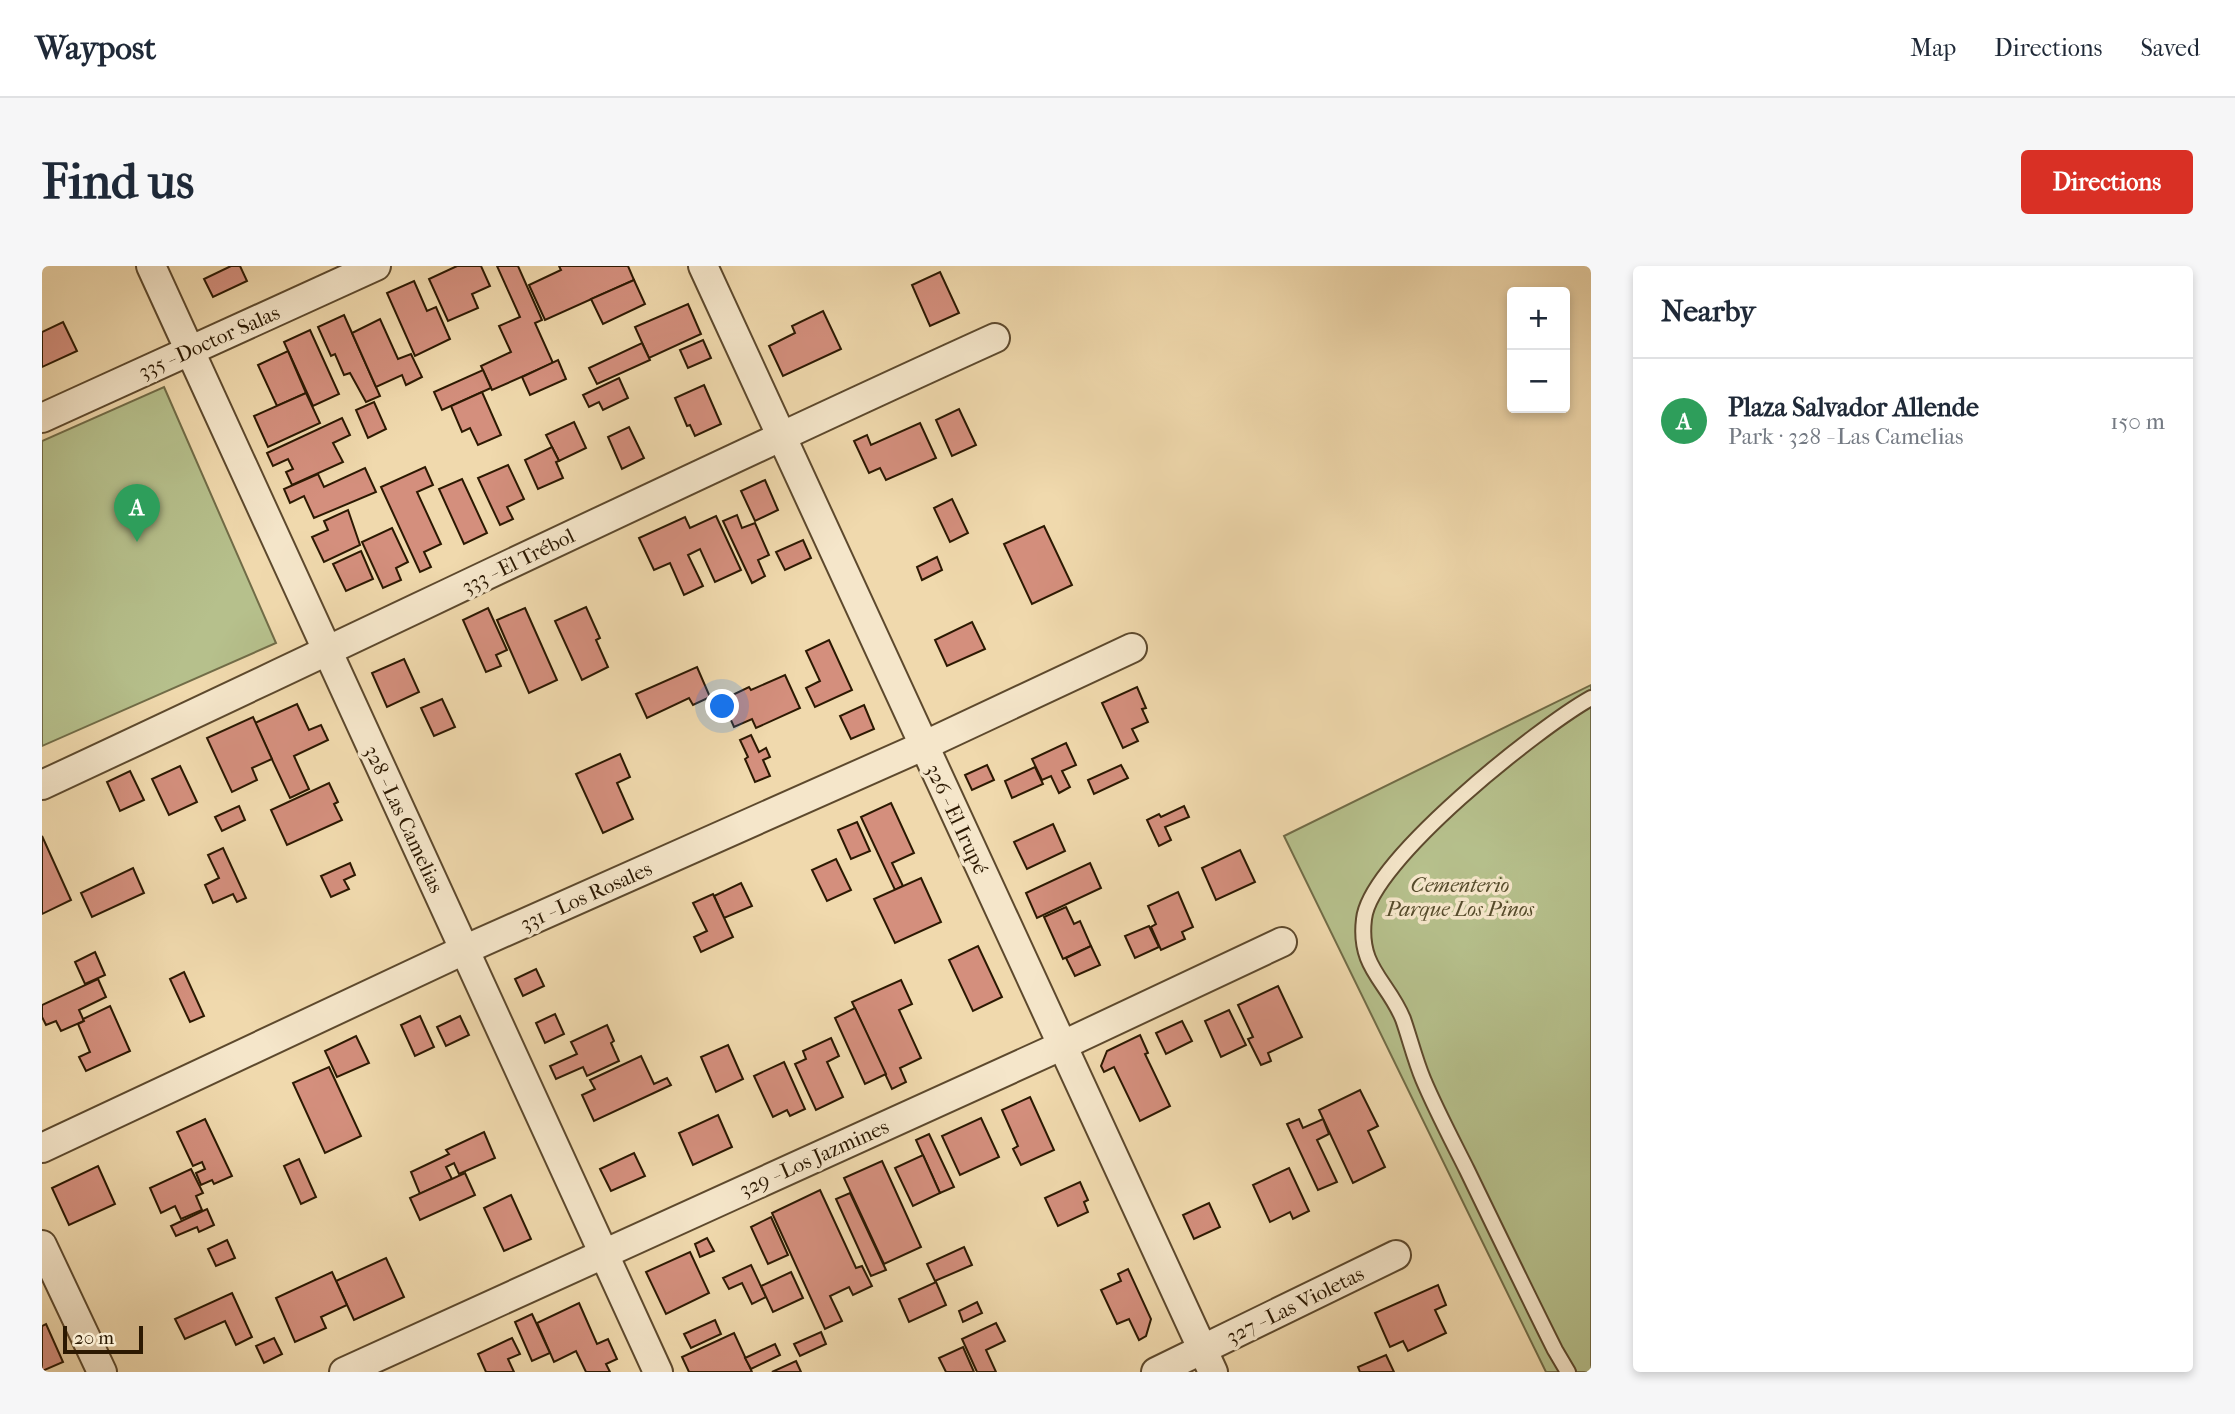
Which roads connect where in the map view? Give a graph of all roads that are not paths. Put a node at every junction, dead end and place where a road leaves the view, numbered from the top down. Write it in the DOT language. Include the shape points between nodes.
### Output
graph roads {
  1 [pos="150,266"];
  2 [pos="376,266"];
  3 [pos="703,266"];
  4 [pos="995,338"];
  5 [pos="190,351"];
  6 [pos="42,418"];
  7 [pos="780,435"];
  8 [pos="1132,648"];
  9 [pos="327,652"];
  10 [pos="1591,698"];
  11 [pos="923,746"];
  12 [pos="42,785"];
  13 [pos="1282,942"];
  14 [pos="464,950"];
  15 [pos="1061,1046"];
  16 [pos="42,1148"];
  17 [pos="42,1245"];
  18 [pos="603,1253"];
  19 [pos="1396,1255"];
  20 [pos="1208,1361"];
  21 [pos="102,1372"];
  22 [pos="344,1372"];
  23 [pos="658,1372"];
  24 [pos="1156,1372"];
  25 [pos="1568,1372"];
  1 -- 5 [label="street, 328 - Las Camelias"];
  2 -- 5 [label="street, 335 - Doctor Salas"];
  3 -- 7 [label="street, 326 - El Irupé"];
  4 -- 7 [label="street, 333 - El Trébol"];
  5 -- 6 [label="street, 335 - Doctor Salas"];
  5 -- 9 [label="street, 328 - Las Camelias"];
  7 -- 9 [label="street, 333 - El Trébol"];
  7 -- 11 [label="street, 326 - El Irupé"];
  8 -- 11 [label="street, 331 - Los Rosales"];
  9 -- 12 [label="street, 333 - El Trébol"];
  9 -- 14 [label="street, 328 - Las Camelias"];
  10 -- 25 [label="lane" via="1519,746 1403,853 1376,887 1363,919 1370,966 1393,999 1424,1081"];
  11 -- 14 [label="street, 331 - Los Rosales"];
  11 -- 15 [label="street, 326 - El Irupé"];
  13 -- 15 [label="street, 329 - Los Jazmines"];
  14 -- 16 [label="street, 331 - Los Rosales"];
  14 -- 18 [label="street, 328 - Las Camelias"];
  15 -- 18 [label="street, 329 - Los Jazmines"];
  15 -- 20 [label="street, 326 - El Irupé"];
  17 -- 21 [label="street"];
  18 -- 22 [label="street, 329 - Los Jazmines"];
  18 -- 23 [label="street, 328 - Las Camelias"];
  19 -- 20 [label="street, 327 - Las Violetas"];
  20 -- 24 [label="street, 327 - Las Violetas"];
}
